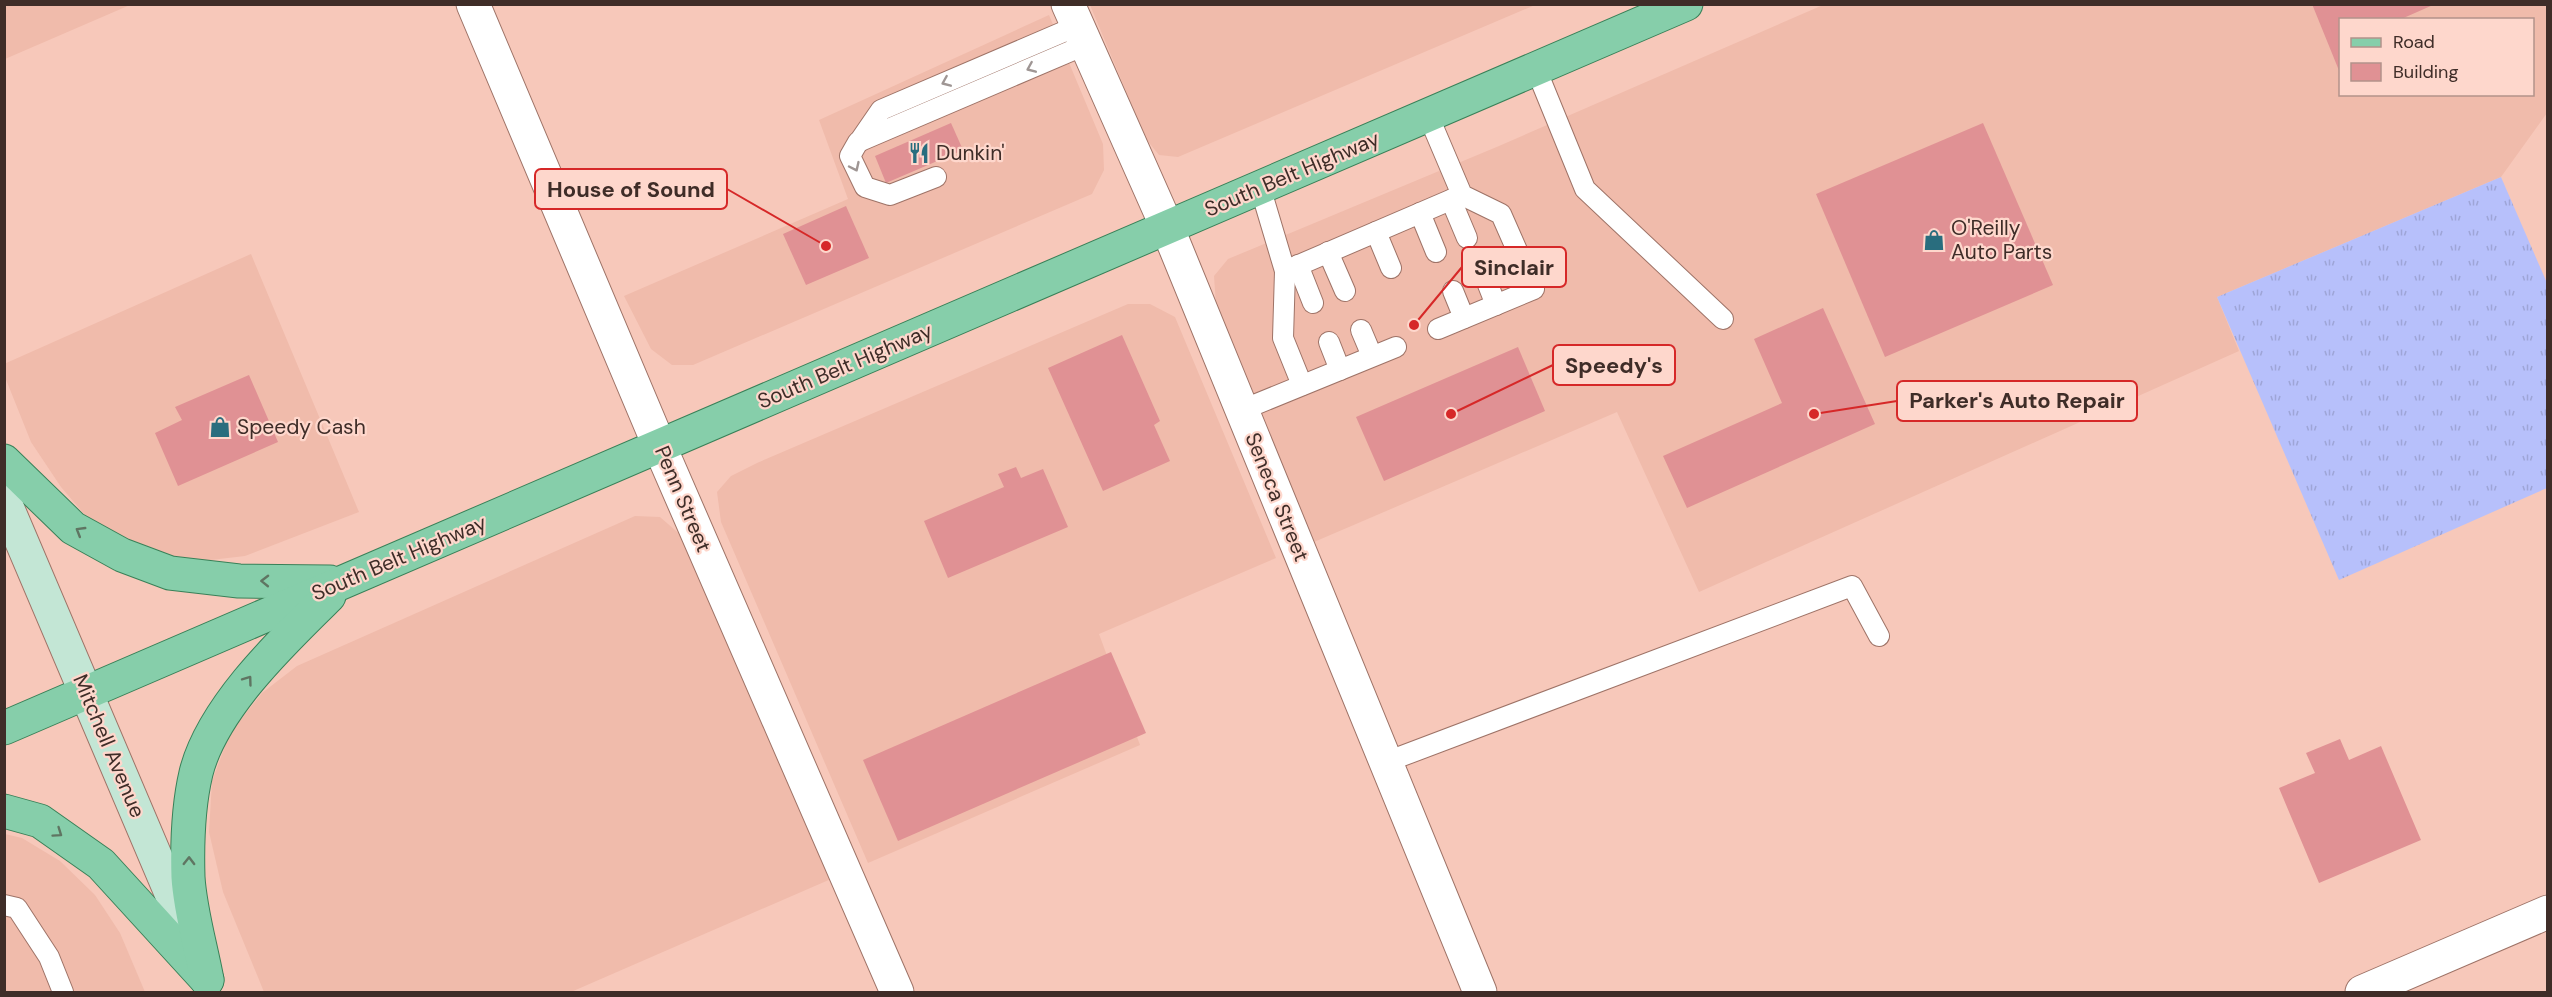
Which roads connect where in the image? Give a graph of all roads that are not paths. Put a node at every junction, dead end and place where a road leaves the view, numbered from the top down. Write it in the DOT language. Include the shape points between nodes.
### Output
graph roads {
  1 [pos="473,4"];
  2 [pos="1686,4"];
  3 [pos="1077,25"];
  4 [pos="1536,69"];
  5 [pos="1428,116"];
  6 [pos="936,177"];
  7 [pos="1260,187"];
  8 [pos="1457,197"];
  9 [pos="1420,213"];
  10 [pos="1167,227"];
  11 [pos="1376,232"];
  12 [pos="1467,238"];
  13 [pos="1328,252"];
  14 [pos="1436,252"];
  15 [pos="1292,268"];
  16 [pos="1391,268"];
  17 [pos="1485,277"];
  18 [pos="1345,291"];
  19 [pos="1452,291"];
  20 [pos="1313,303"];
  21 [pos="1497,305"];
  22 [pos="1464,318"];
  23 [pos="1723,319"];
  24 [pos="1438,329"];
  25 [pos="1361,330"];
  26 [pos="1329,342"];
  27 [pos="1396,347"];
  28 [pos="1372,356"];
  29 [pos="1340,370"];
  30 [pos="1302,386"];
  31 [pos="1242,410"];
  32 [pos="659,446"];
  33 [pos="4,461"];
  34 [pos="4,500"];
  35 [pos="344,582"];
  36 [pos="1879,636"];
  37 [pos="87,691"];
  38 [pos="4,728"];
  39 [pos="1386,762"];
  40 [pos="4,811"];
  41 [pos="4,905"];
  42 [pos="2547,912"];
  43 [pos="210,986"];
  44 [pos="63,993"];
  45 [pos="897,993"];
  46 [pos="1480,993"];
  47 [pos="2362,993"];
  1 -- 32 [label="street, Penn Street"];
  2 -- 4 [label="main road, South Belt Highway"];
  3 -- 6 [label="lane, one-way" via="881,110 850,156 865,187 890,195"];
  3 -- 10 [label="street, Seneca Street"];
  4 -- 5 [label="main road, South Belt Highway"];
  4 -- 23 [label="lane" via="1585,189"];
  5 -- 7 [label="main road, South Belt Highway"];
  5 -- 8 [label="lane"];
  7 -- 10 [label="main road, South Belt Highway"];
  7 -- 15 [label="lane"];
  8 -- 9 [label="lane"];
  8 -- 12 [label="lane"];
  8 -- 21 [label="lane" via="1501,214 1534,290"];
  9 -- 11 [label="lane"];
  9 -- 14 [label="lane"];
  10 -- 31 [label="street, Seneca Street"];
  10 -- 32 [label="main road, South Belt Highway"];
  11 -- 13 [label="lane"];
  11 -- 16 [label="lane"];
  13 -- 15 [label="lane"];
  13 -- 18 [label="lane"];
  15 -- 20 [label="lane"];
  15 -- 30 [label="lane" via="1283,338"];
  17 -- 21 [label="lane"];
  19 -- 22 [label="lane"];
  21 -- 22 [label="lane"];
  22 -- 24 [label="lane"];
  25 -- 28 [label="lane"];
  26 -- 29 [label="lane"];
  27 -- 28 [label="lane"];
  28 -- 29 [label="lane"];
  29 -- 30 [label="lane"];
  30 -- 31 [label="lane"];
  31 -- 39 [label="street, Seneca Street"];
  32 -- 35 [label="main road, South Belt Highway"];
  32 -- 45 [label="street, Penn Street"];
  35 -- 33 [label="main road, one-way" via="239,581 171,573 122,555 73,528"];
  34 -- 37 [label="street, Mitchell Avenue"];
  35 -- 37 [label="main road, South Belt Highway"];
  43 -- 35 [label="main road, one-way" via="188,879 189,812 197,771 214,731 251,676"];
  36 -- 39 [label="lane" via="1852,586"];
  37 -- 38 [label="main road, South Belt Highway"];
  37 -- 43 [label="street, Mitchell Avenue"];
  39 -- 46 [label="street, Seneca Street"];
  40 -- 43 [label="main road, one-way" via="40,821 101,864"];
  41 -- 44 [label="lane" via="17,908 49,957"];
  42 -- 47 [label="street"];
}
